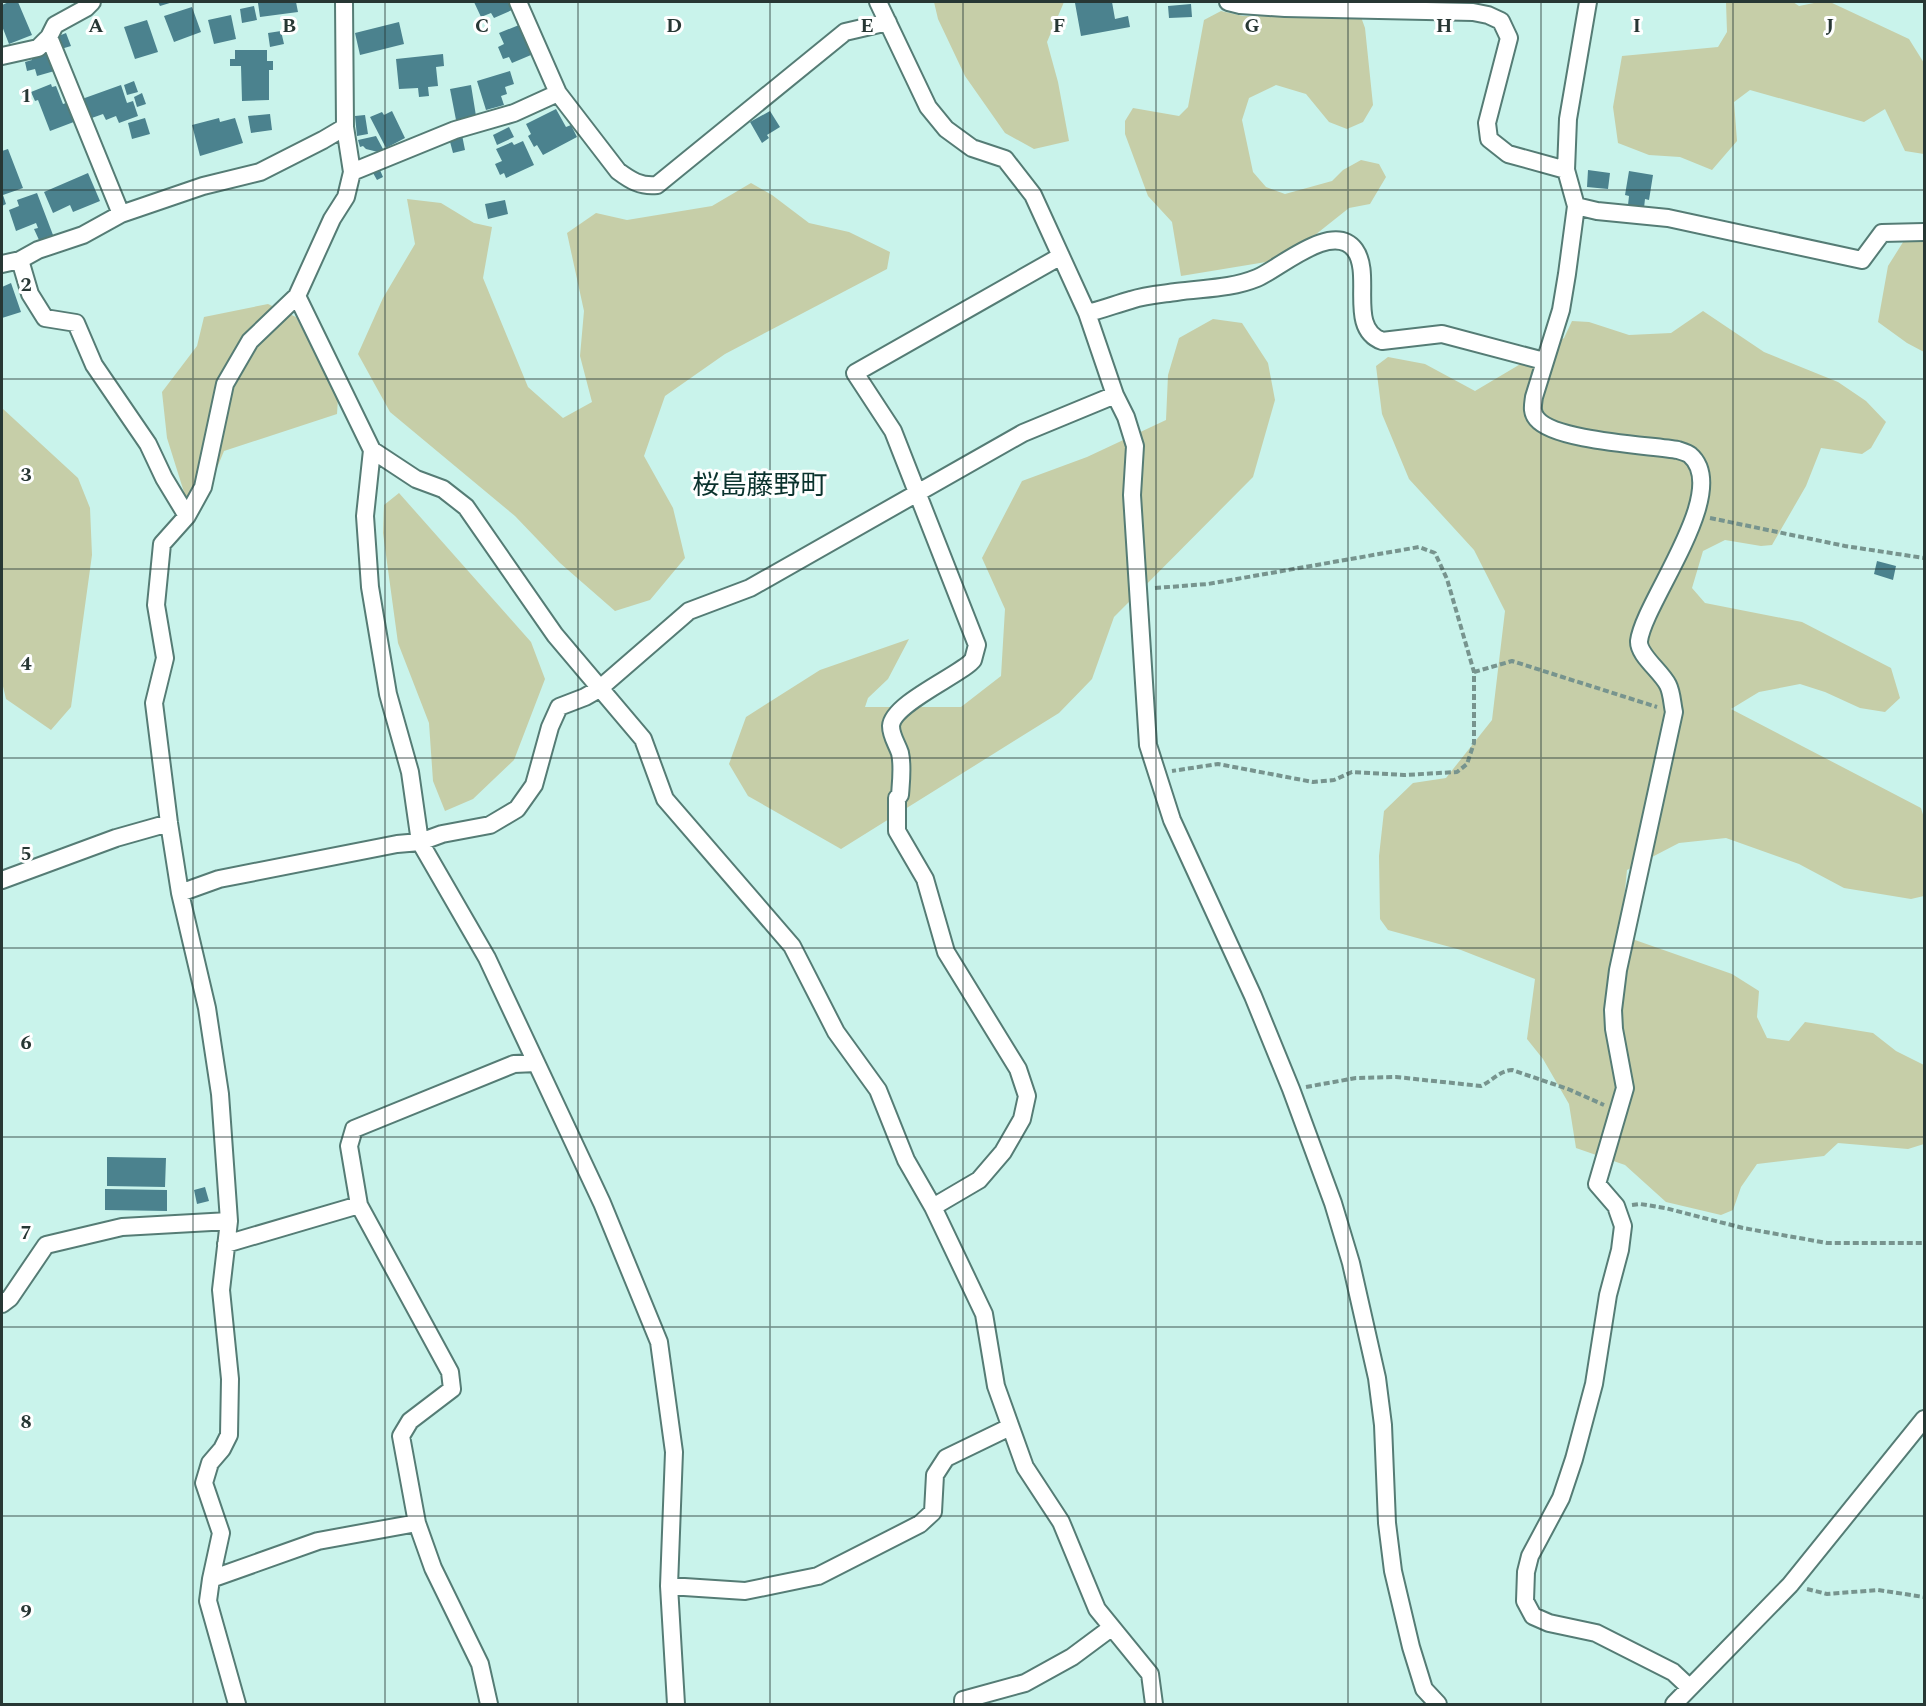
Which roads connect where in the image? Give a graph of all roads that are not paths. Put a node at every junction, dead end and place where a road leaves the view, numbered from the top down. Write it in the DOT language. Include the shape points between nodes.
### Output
graph roads {
  1 [pos="92,2"];
  2 [pos="344,2"];
  3 [pos="518,2"];
  4 [pos="878,2"];
  5 [pos="1228,2"];
  6 [pos="1588,2"];
  7 [pos="888,22"];
  8 [pos="49,37"];
  9 [pos="2,56"];
  10 [pos="558,93"];
  11 [pos="345,127"];
  12 [pos="1566,170"];
  13 [pos="352,172"];
  14 [pos="1576,206"];
  15 [pos="121,214"];
  16 [pos="1924,232"];
  17 [pos="1061,256"];
  18 [pos="20,260"];
  19 [pos="2,264"];
  20 [pos="297,297"];
  21 [pos="1087,313"];
  22 [pos="1544,361"];
  23 [pos="1115,395"];
  24 [pos="372,450"];
  25 [pos="916,494"];
  26 [pos="188,516"];
  27 [pos="599,689"];
  28 [pos="169,823"];
  29 [pos="420,842"];
  30 [pos="2,880"];
  31 [pos="180,893"];
  32 [pos="536,1063"];
  33 [pos="360,1205"];
  34 [pos="933,1208"];
  35 [pos="229,1221"];
  36 [pos="226,1244"];
  37 [pos="2,1304"];
  38 [pos="1924,1419"];
  39 [pos="1010,1426"];
  40 [pos="417,1523"];
  41 [pos="211,1579"];
  42 [pos="669,1586"];
  43 [pos="1111,1628"];
  44 [pos="1689,1687"];
  45 [pos="237,1704"];
  46 [pos="489,1704"];
  47 [pos="675,1704"];
  48 [pos="963,1704"];
  49 [pos="1154,1704"];
  50 [pos="1438,1704"];
  51 [pos="1674,1704"];
  1 -- 8 [label="street" via="55,25"];
  2 -- 11 [label="street"];
  3 -- 10 [label="street"];
  4 -- 7 [label="street"];
  5 -- 12 [label="street" via="1285,8 1473,12 1502,21 1509,38 1487,123 1489,140 1508,154"];
  6 -- 12 [label="street" via="1568,120"];
  7 -- 10 [label="street" via="844,32 657,185 646,186 618,171"];
  7 -- 17 [label="street" via="928,107 946,129 972,148 1005,159 1033,195"];
  8 -- 9 [label="street" via="38,48"];
  8 -- 15 [label="street"];
  10 -- 13 [label="street"];
  11 -- 13 [label="street"];
  11 -- 15 [label="street" via="261,172 203,186"];
  12 -- 14 [label="street"];
  13 -- 20 [label="street" via="346,197"];
  14 -- 16 [label="street" via="1668,218 1862,260 1882,233"];
  14 -- 22 [label="street" via="1561,310"];
  15 -- 18 [label="street" via="83,235"];
  17 -- 21 [label="street"];
  17 -- 25 [label="street" via="855,373 893,431"];
  18 -- 19 [label="street"];
  18 -- 26 [label="street" via="30,294 45,318 76,323 94,365 148,444"];
  20 -- 24 [label="street"];
  20 -- 26 [label="street" via="250,341 225,384 203,487"];
  21 -- 22 [label="street" via="1133,299 1237,285 1258,278 1299,252 1322,243 1341,242 1353,248 1359,260 1365,323 1375,338 1382,341 1442,334"];
  21 -- 23 [label="street"];
  22 -- 44 [label="street" via="1534,397 1537,419 1559,431 1589,438 1678,450 1690,455 1699,469 1701,482 1700,501 1684,543 1639,642 1643,656 1660,671 1670,688 1674,712 1618,970 1614,1020 1625,1088 1597,1184 1616,1206 1623,1226 1620,1250 1575,1459 1561,1498 1530,1556 1525,1601 1533,1616 1596,1632 1672,1672"];
  23 -- 25 [label="street" via="1023,433"];
  23 -- 50 [label="street" via="1135,446 1132,495 1148,745 1172,820 1253,996 1333,1203 1377,1378 1393,1570 1424,1689"];
  24 -- 27 [label="street" via="416,479 443,489 466,507 555,635"];
  24 -- 29 [label="street" via="365,516 370,587 388,694 410,772"];
  25 -- 27 [label="street" via="750,588 689,611"];
  25 -- 34 [label="street" via="977,645 973,660 963,669 901,708 892,719 892,735 901,761 897,831 925,879 946,952 1018,1069 1027,1096 1020,1125 1004,1152 979,1180"];
  26 -- 28 [label="street" via="162,544 156,604 165,658 154,703"];
  27 -- 29 [label="street" via="559,707 534,785 517,809 490,825"];
  27 -- 34 [label="street" via="643,739 665,799 792,946 836,1032 878,1090 906,1160"];
  28 -- 30 [label="street"];
  28 -- 31 [label="street"];
  29 -- 31 [label="street" via="219,879"];
  29 -- 32 [label="street" via="487,958"];
  31 -- 35 [label="street" via="207,1008 219,1094"];
  32 -- 33 [label="street" via="514,1064 354,1129 349,1146"];
  32 -- 42 [label="street" via="602,1203 659,1342 674,1452"];
  33 -- 36 [label="street"];
  33 -- 40 [label="street" via="450,1372 453,1389 410,1421 400,1436"];
  34 -- 39 [label="street" via="984,1314 996,1386"];
  35 -- 36 [label="street"];
  35 -- 37 [label="street" via="122,1227 46,1245"];
  36 -- 41 [label="street" via="221,1290 230,1379 229,1435 210,1463 204,1483 221,1533"];
  38 -- 44 [label="street" via="1790,1585"];
  39 -- 42 [label="street" via="946,1458 934,1475 933,1512 920,1524 818,1576 745,1591"];
  39 -- 43 [label="street" via="1025,1467 1061,1522 1096,1609"];
  40 -- 41 [label="street" via="318,1541"];
  40 -- 46 [label="street" via="433,1568 480,1664"];
  41 -- 45 [label="street" via="208,1601"];
  42 -- 47 [label="street"];
  43 -- 48 [label="street" via="1072,1657 1025,1683 963,1700"];
  43 -- 49 [label="street" via="1150,1674"];
  44 -- 51 [label="street"];
}
